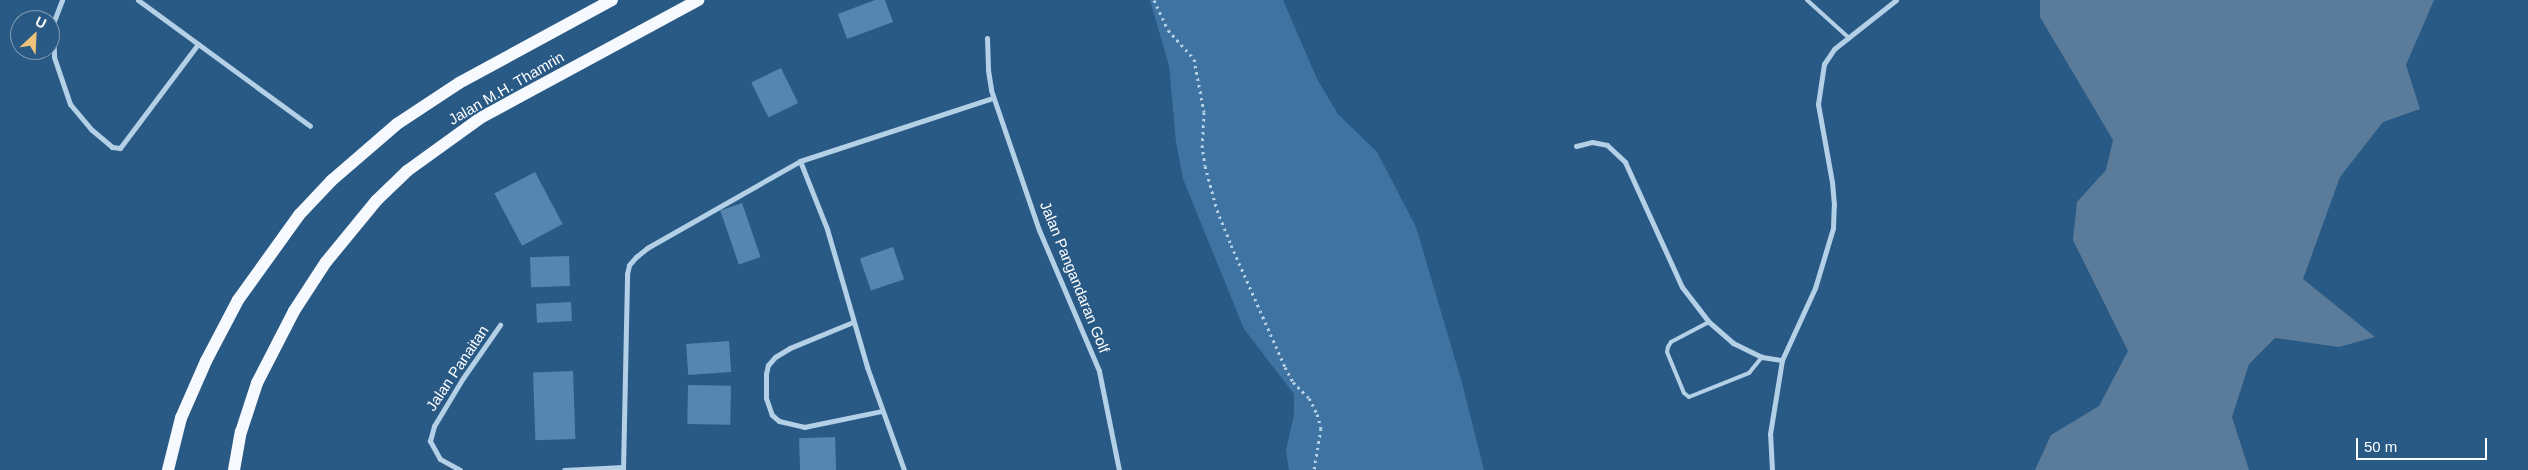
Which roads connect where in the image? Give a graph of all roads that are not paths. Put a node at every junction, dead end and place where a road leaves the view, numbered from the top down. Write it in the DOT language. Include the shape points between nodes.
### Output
graph roads {
  1 [pos="62,0"];
  2 [pos="138,0"];
  3 [pos="612,0"];
  4 [pos="698,0"];
  5 [pos="1807,0"];
  6 [pos="1896,0"];
  7 [pos="987,38"];
  8 [pos="1849,38"];
  9 [pos="198,44"];
  10 [pos="994,98"];
  11 [pos="310,126"];
  12 [pos="1576,146"];
  13 [pos="800,161"];
  14 [pos="853,322"];
  15 [pos="1709,322"];
  16 [pos="500,325"];
  17 [pos="1762,356"];
  18 [pos="1782,360"];
  19 [pos="882,411"];
  20 [pos="174,444"];
  21 [pos="623,469"];
  22 [pos="161,470"];
  23 [pos="168,470"];
  24 [pos="234,470"];
  25 [pos="460,470"];
  26 [pos="564,470"];
  27 [pos="904,470"];
  28 [pos="1119,470"];
  29 [pos="1772,470"];
  1 -- 9 [label="street" via="53,24 54,57 70,104 112,147 120,148"];
  2 -- 9 [label="street"];
  3 -- 20 [label="main road, Jalan M.H. Thamrin" via="459,83 397,124 331,181 298,215 238,300 206,361"];
  4 -- 24 [label="main road, Jalan M.H. Thamrin" via="482,117 407,171 377,200 326,262 294,312 257,383 241,432"];
  5 -- 8 [label="lane"];
  6 -- 8 [label="street"];
  7 -- 10 [label="street, Jalan Pangandaran Golf" via="988,70"];
  8 -- 18 [label="street" via="1834,49 1824,64 1818,104 1832,182 1833,228 1816,288"];
  9 -- 11 [label="street"];
  10 -- 13 [label="street"];
  10 -- 28 [label="street, Jalan Pangandaran Golf" via="1039,230 1099,371"];
  12 -- 15 [label="street" via="1592,142 1607,145 1625,162 1682,288"];
  13 -- 14 [label="street" via="827,229"];
  13 -- 21 [label="street" via="647,248 629,265"];
  14 -- 19 [label="street"];
  14 -- 19 [label="street" via="775,357 766,374 766,398 772,415 779,421 804,427"];
  15 -- 17 [label="street" via="1733,343"];
  15 -- 17 [label="lane" via="1671,342 1668,347 1667,352 1684,393 1689,397 1749,373"];
  16 -- 25 [label="street, Jalan Panaitan" via="434,426 430,441 440,459"];
  17 -- 18 [label="street"];
  18 -- 29 [label="street" via="1770,434"];
  19 -- 27 [label="street"];
  20 -- 22 [label="main road"];
  20 -- 23 [label="main road, Jalan M.H. Thamrin"];
  21 -- 26 [label="street"];
}
